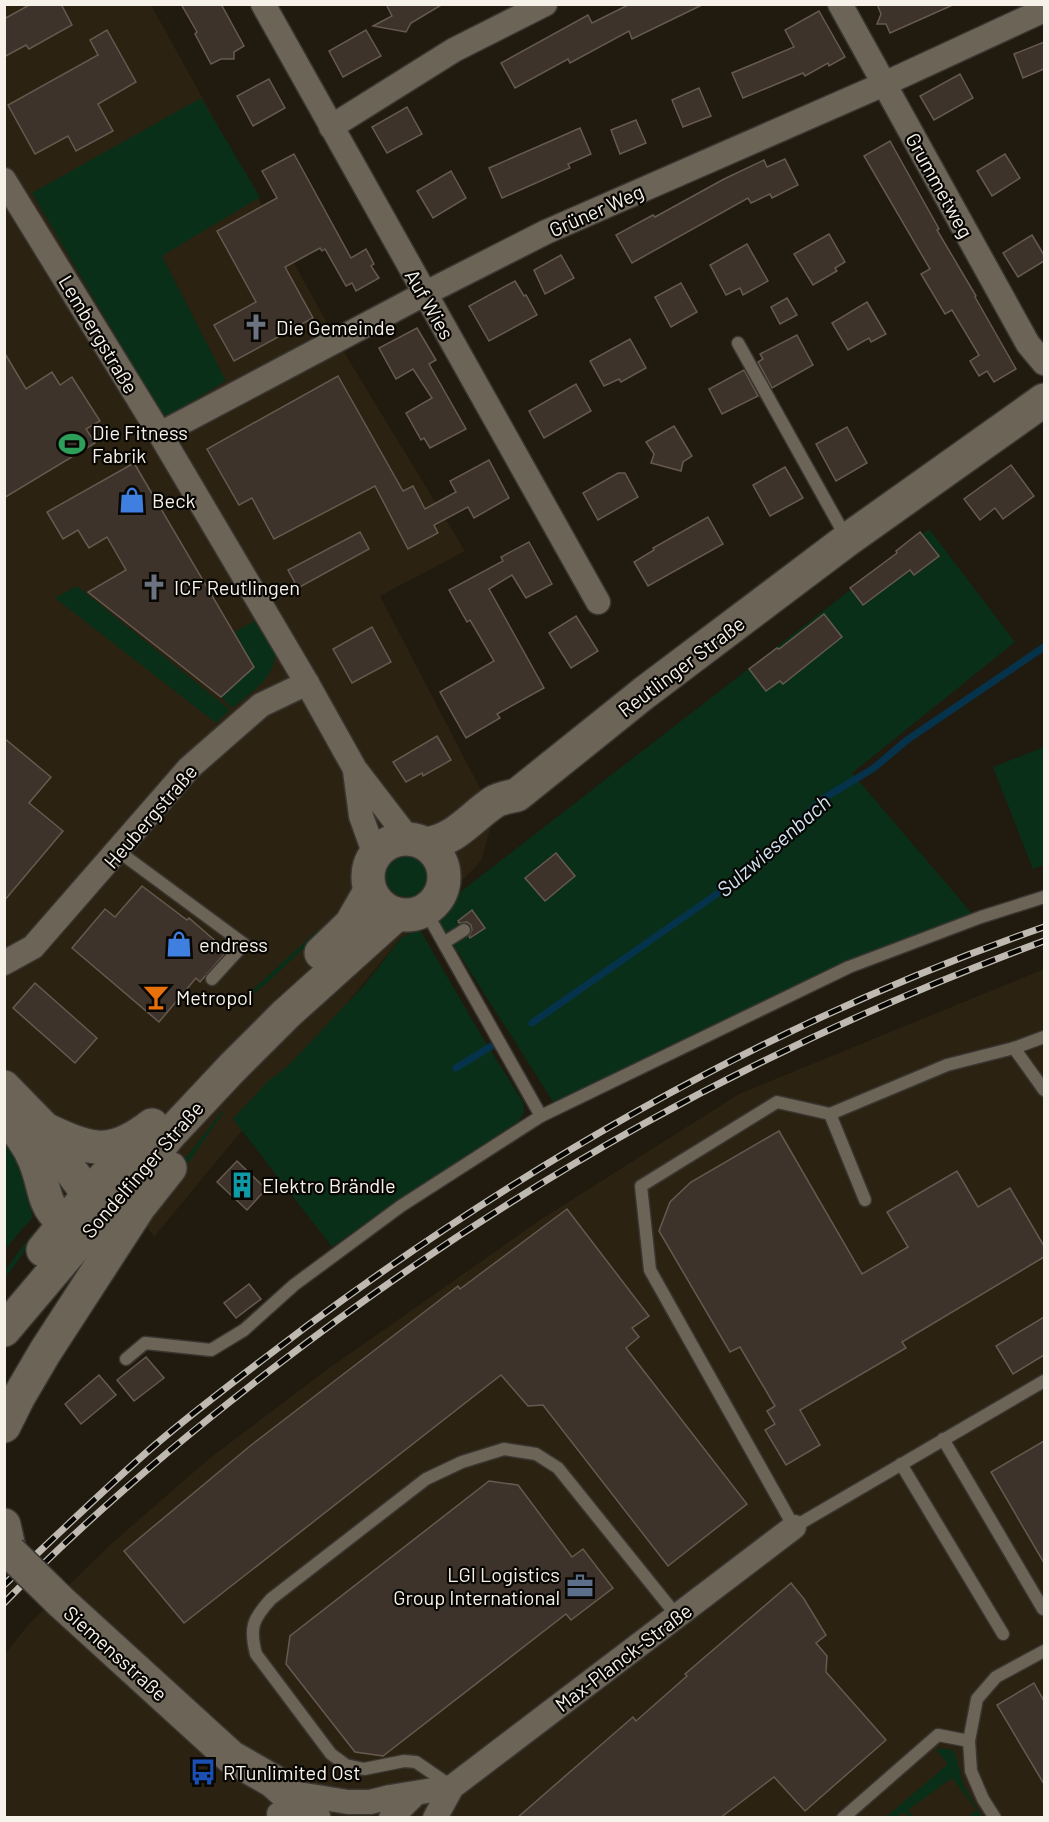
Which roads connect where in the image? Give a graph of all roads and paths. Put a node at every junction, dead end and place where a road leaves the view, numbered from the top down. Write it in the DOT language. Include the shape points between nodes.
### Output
graph roads {
  1 [pos="263,4"];
  2 [pos="545,4"];
  3 [pos="840,4"];
  4 [pos="1044,10"];
  5 [pos="884,84"];
  6 [pos="331,127"];
  7 [pos="4,180"];
  8 [pos="424,294"];
  9 [pos="738,343"];
  10 [pos="1044,363"];
  11 [pos="1044,400"];
  12 [pos="160,434"];
  13 [pos="847,540"];
  14 [pos="598,602"];
  15 [pos="307,683"];
  16 [pos="355,769"];
  17 [pos="517,795"];
  18 [pos="417,841"];
  19 [pos="118,851"];
  20 [pos="375,855"];
  21 [pos="370,891"];
  22 [pos="1044,897"];
  23 [pos="422,903"];
  24 [pos="464,930"];
  25 [pos="445,942"];
  26 [pos="4,963"];
  27 [pos="212,979"];
  28 [pos="286,1014"];
  29 [pos="1044,1037"];
  30 [pos="1014,1048"];
  31 [pos="231,1069"];
  32 [pos="4,1087"];
  33 [pos="1044,1089"];
  34 [pos="4,1114"];
  35 [pos="830,1114"];
  36 [pos="541,1116"];
  37 [pos="152,1125"];
  38 [pos="45,1129"];
  39 [pos="865,1200"];
  40 [pos="86,1216"];
  41 [pos="4,1297"];
  42 [pos="4,1330"];
  43 [pos="126,1359"];
  44 [pos="1044,1381"];
  45 [pos="4,1426"];
  46 [pos="943,1440"];
  47 [pos="901,1464"];
  48 [pos="794,1527"];
  49 [pos="6,1541"];
  50 [pos="1043,1610"];
  51 [pos="677,1616"];
  52 [pos="1003,1634"];
  53 [pos="1044,1651"];
  54 [pos="969,1741"];
  55 [pos="452,1787"];
  56 [pos="415,1794"];
  57 [pos="282,1810"];
  58 [pos="314,1818"];
  59 [pos="391,1818"];
  60 [pos="435,1818"];
  61 [pos="843,1818"];
  62 [pos="995,1818"];
  1 -- 6 [label="street, Auf Wies"];
  2 -- 6 [label="street" via="454,50"];
  3 -- 5 [label="street, Grummetweg"];
  4 -- 5 [label="street, Grüner Weg"];
  5 -- 8 [label="street, Grüner Weg" via="546,232"];
  5 -- 10 [label="street, Grummetweg" via="1028,344"];
  6 -- 8 [label="street, Auf Wies"];
  7 -- 12 [label="street, Lembergstraße"];
  8 -- 12 [label="street, Grüner Weg"];
  8 -- 14 [label="street, Auf Wies"];
  9 -- 13 [label="lane"];
  11 -- 13 [label="main road, Reutlinger Straße"];
  12 -- 15 [label="street, Lembergstraße" via="224,559"];
  13 -- 17 [label="main road, Reutlinger Straße" via="644,693"];
  15 -- 16 [label="street, Lembergstraße"];
  15 -- 19 [label="street, Heubergstraße" via="261,705 158,795"];
  16 -- 18 [label="street, Lembergstraße"];
  16 -- 20 [label="street, Lembergstraße" via="362,816"];
  17 -- 18 [label="main road, Reutlinger Straße" via="496,800 442,842"];
  17 -- 23 [label="main road, Reutlinger Straße" via="511,814"];
  18 -- 20 [label="main road" via="393,841"];
  18 -- 23 [label="main road" via="440,858 445,872"];
  19 -- 26 [label="street, Heubergstraße" via="33,947"];
  19 -- 27 [label="lane" via="244,944"];
  20 -- 21 [label="main road" via="368,875"];
  21 -- 23 [label="main road" via="381,905"];
  21 -- 37 [label="main road, Sondelfinger Straße" via="351,924 242,1028"];
  22 -- 36 [label="lane" via="849,968"];
  23 -- 25 [label="lane"];
  23 -- 28 [label="main road, Reutlinger Straße"];
  24 -- 25 [label="lane"];
  25 -- 36 [label="lane"];
  28 -- 31 [label="main road, Sondelfinger Straße"];
  29 -- 30 [label="lane"];
  30 -- 33 [label="lane"];
  30 -- 35 [label="lane" via="947,1065"];
  31 -- 40 [label="main road, Sondelfinger Straße"];
  31 -- 45 [label="main road" via="218,1103 139,1207 45,1352"];
  32 -- 38 [label="main road"];
  34 -- 40 [label="main road" via="35,1161 48,1205"];
  35 -- 39 [label="lane"];
  35 -- 48 [label="lane" via="777,1102 641,1186 650,1270"];
  36 -- 43 [label="lane" via="401,1206 294,1285 244,1330 211,1350 145,1343"];
  37 -- 38 [label="main road" via="139,1136 107,1147 89,1147"];
  37 -- 40 [label="main road, Sondelfinger Straße"];
  38 -- 40 [label="main road" via="66,1164"];
  40 -- 41 [label="main road, Sondelfinger Straße"];
  40 -- 42 [label="main road, Sondelfinger Straße"];
  44 -- 46 [label="lane"];
  46 -- 47 [label="lane"];
  46 -- 50 [label="lane"];
  47 -- 48 [label="lane"];
  47 -- 52 [label="lane"];
  48 -- 51 [label="street, Max-Planck-Straße"];
  49 -- 57 [label="main road, Siemensstraße, bridge" via="61,1602 231,1756 258,1795"];
  51 -- 55 [label="street, Max-Planck-Straße"];
  51 -- 55 [label="lane" via="558,1468 536,1455 504,1449 426,1479 271,1599 256,1616 252,1636 256,1654 331,1754 346,1765 364,1769 416,1762"];
  53 -- 54 [label="lane" via="996,1677 977,1699"];
  54 -- 61 [label="lane" via="938,1735"];
  54 -- 62 [label="lane" via="971,1771"];
  55 -- 56 [label="street, Max-Planck-Straße"];
  55 -- 60 [label="street, Max-Planck-Straße"];
  56 -- 57 [label="street, Max-Planck-Straße"];
  56 -- 59 [label="street"];
  57 -- 58 [label="main road, Siemensstraße"];
}
